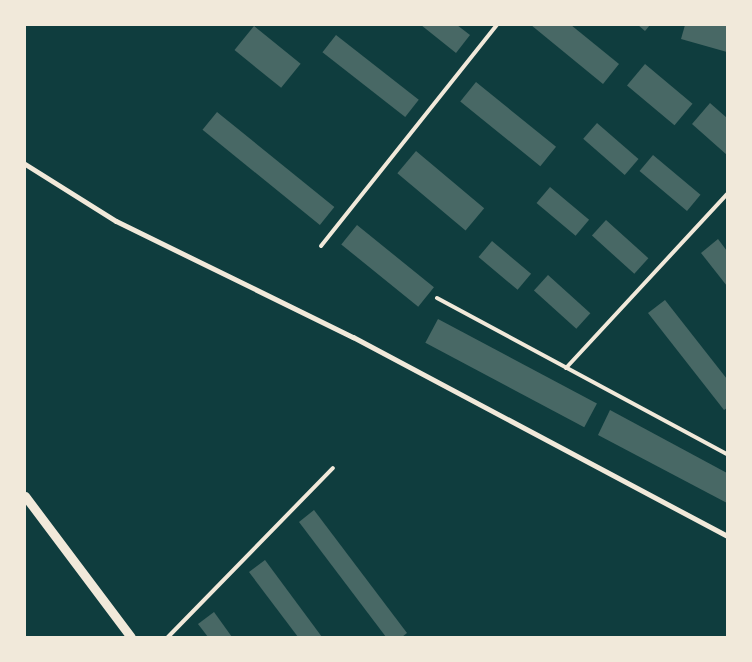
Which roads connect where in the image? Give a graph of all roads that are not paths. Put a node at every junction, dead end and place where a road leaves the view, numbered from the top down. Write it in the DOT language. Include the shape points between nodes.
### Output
graph roads {
  1 [pos="497,25"];
  2 [pos="25,164"];
  3 [pos="727,194"];
  4 [pos="321,246"];
  5 [pos="437,298"];
  6 [pos="566,368"];
  7 [pos="727,454"];
  8 [pos="333,468"];
  9 [pos="25,496"];
  10 [pos="727,536"];
  11 [pos="131,637"];
  12 [pos="168,637"];
  1 -- 4 [label="lane"];
  2 -- 10 [label="street" via="116,221 353,337"];
  3 -- 6 [label="lane"];
  5 -- 6 [label="lane"];
  6 -- 7 [label="lane"];
  8 -- 12 [label="lane"];
  9 -- 11 [label="street"];
}
